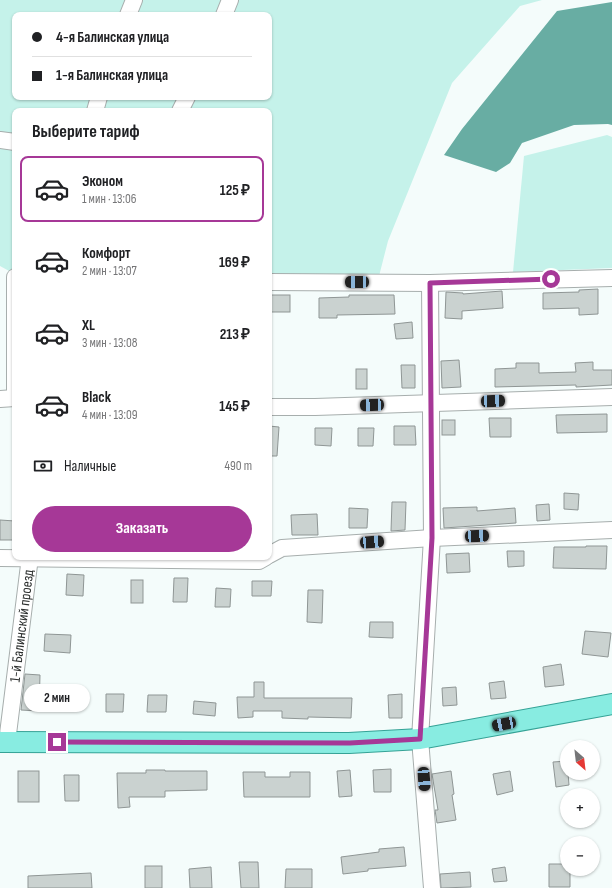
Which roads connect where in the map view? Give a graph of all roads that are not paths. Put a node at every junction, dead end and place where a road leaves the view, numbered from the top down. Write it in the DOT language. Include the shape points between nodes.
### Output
graph roads {
  1 [pos="134,0"];
  2 [pos="230,0"];
  3 [pos="129,12"];
  4 [pos="225,12"];
  5 [pos="0,140"];
  6 [pos="12,142"];
  7 [pos="612,278"];
  8 [pos="272,282"];
  9 [pos="430,283"];
  10 [pos="612,397"];
  11 [pos="12,398"];
  12 [pos="0,399"];
  13 [pos="430,403"];
  14 [pos="272,406"];
  15 [pos="612,530"];
  16 [pos="432,538"];
  17 [pos="272,553"];
  18 [pos="0,558"];
  19 [pos="12,558"];
  20 [pos="30,560"];
  21 [pos="182,560"];
  22 [pos="260,560"];
  23 [pos="612,704"];
  24 [pos="420,739"];
  25 [pos="3,742"];
  26 [pos="432,888"];
  1 -- 3 [label="street"];
  2 -- 4 [label="street"];
  5 -- 6 [label="street"];
  7 -- 9 [label="street"];
  8 -- 9 [label="street"];
  9 -- 13 [label="street"];
  10 -- 13 [label="street"];
  11 -- 12 [label="street"];
  13 -- 14 [label="street"];
  13 -- 16 [label="street"];
  15 -- 16 [label="street"];
  16 -- 17 [label="street" via="282,548"];
  16 -- 24 [label="street"];
  18 -- 19 [label="street"];
  20 -- 25 [label="street, 1-й Балинский проезд"];
  21 -- 22 [label="street"];
  23 -- 24 [label="main road"];
  24 -- 25 [label="main road" via="350,743"];
  24 -- 26 [label="street"];
}
